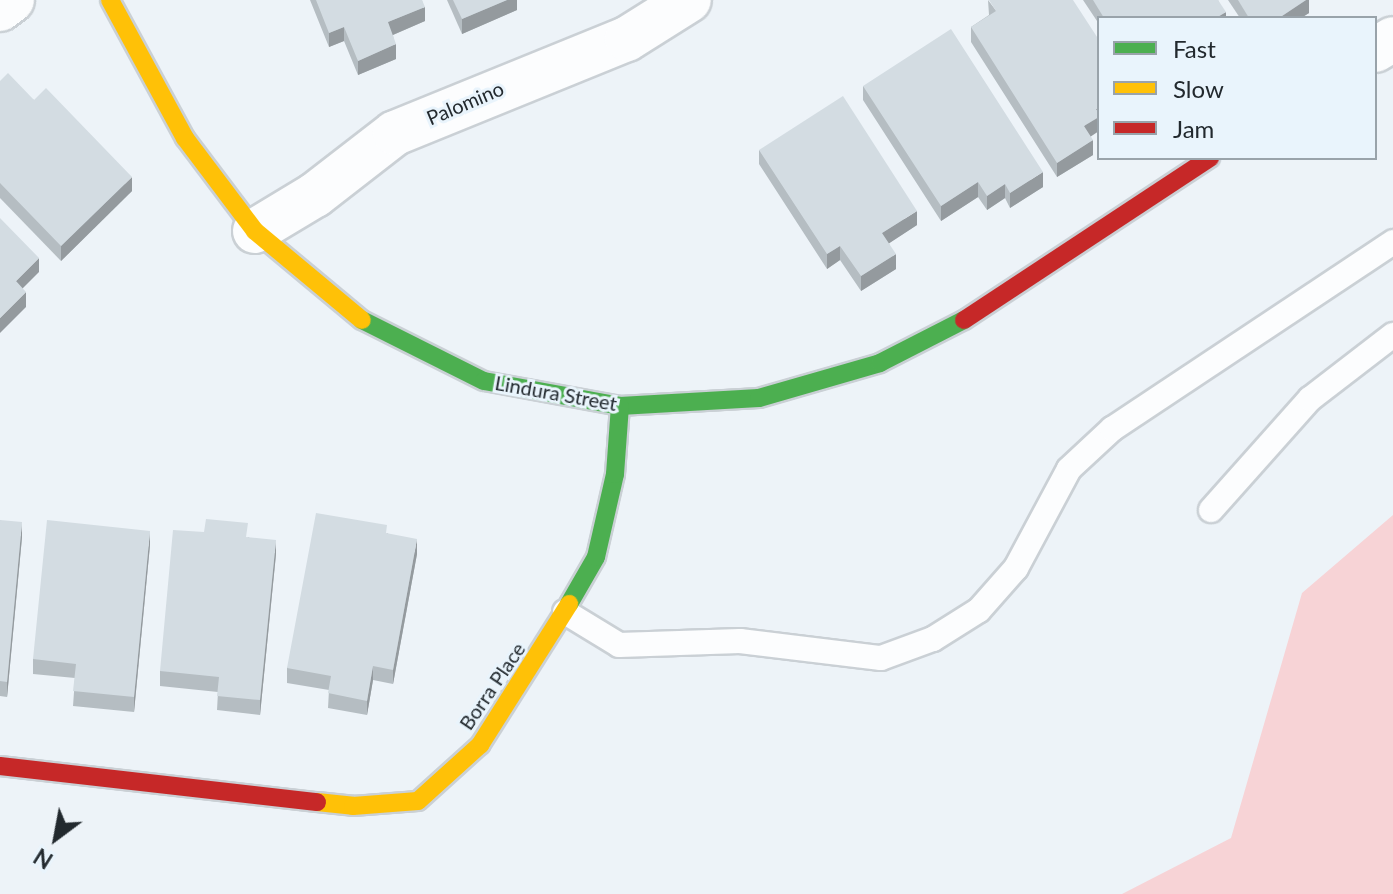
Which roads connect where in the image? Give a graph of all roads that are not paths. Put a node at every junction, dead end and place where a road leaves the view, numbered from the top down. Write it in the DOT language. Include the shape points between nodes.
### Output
graph roads {
  1 [pos="12,0"];
  2 [pos="110,0"];
  3 [pos="689,0"];
  4 [pos="0,9"];
  5 [pos="1207,160"];
  6 [pos="255,231"];
  7 [pos="1393,242"];
  8 [pos="1393,335"];
  9 [pos="620,406"];
  10 [pos="1211,510"];
  11 [pos="565,612"];
  12 [pos="0,766"];
  1 -- 4 [label="street"];
  2 -- 6 [label="street, Lindura Street" via="185,138"];
  3 -- 6 [label="street, Palomino" via="627,39 395,133 315,195"];
  5 -- 9 [label="street, Lindura Street" via="988,308 880,363 759,398"];
  6 -- 9 [label="street, Lindura Street" via="353,315 484,381"];
  7 -- 11 [label="lane" via="1112,429 1069,469 1016,568 979,610 933,639 881,658 740,641 619,645"];
  8 -- 10 [label="lane" via="1310,399"];
  9 -- 11 [label="street, Borra Place" via="615,474 596,557"];
  11 -- 12 [label="street, Borra Place" via="480,745 418,801 353,806"];
}
